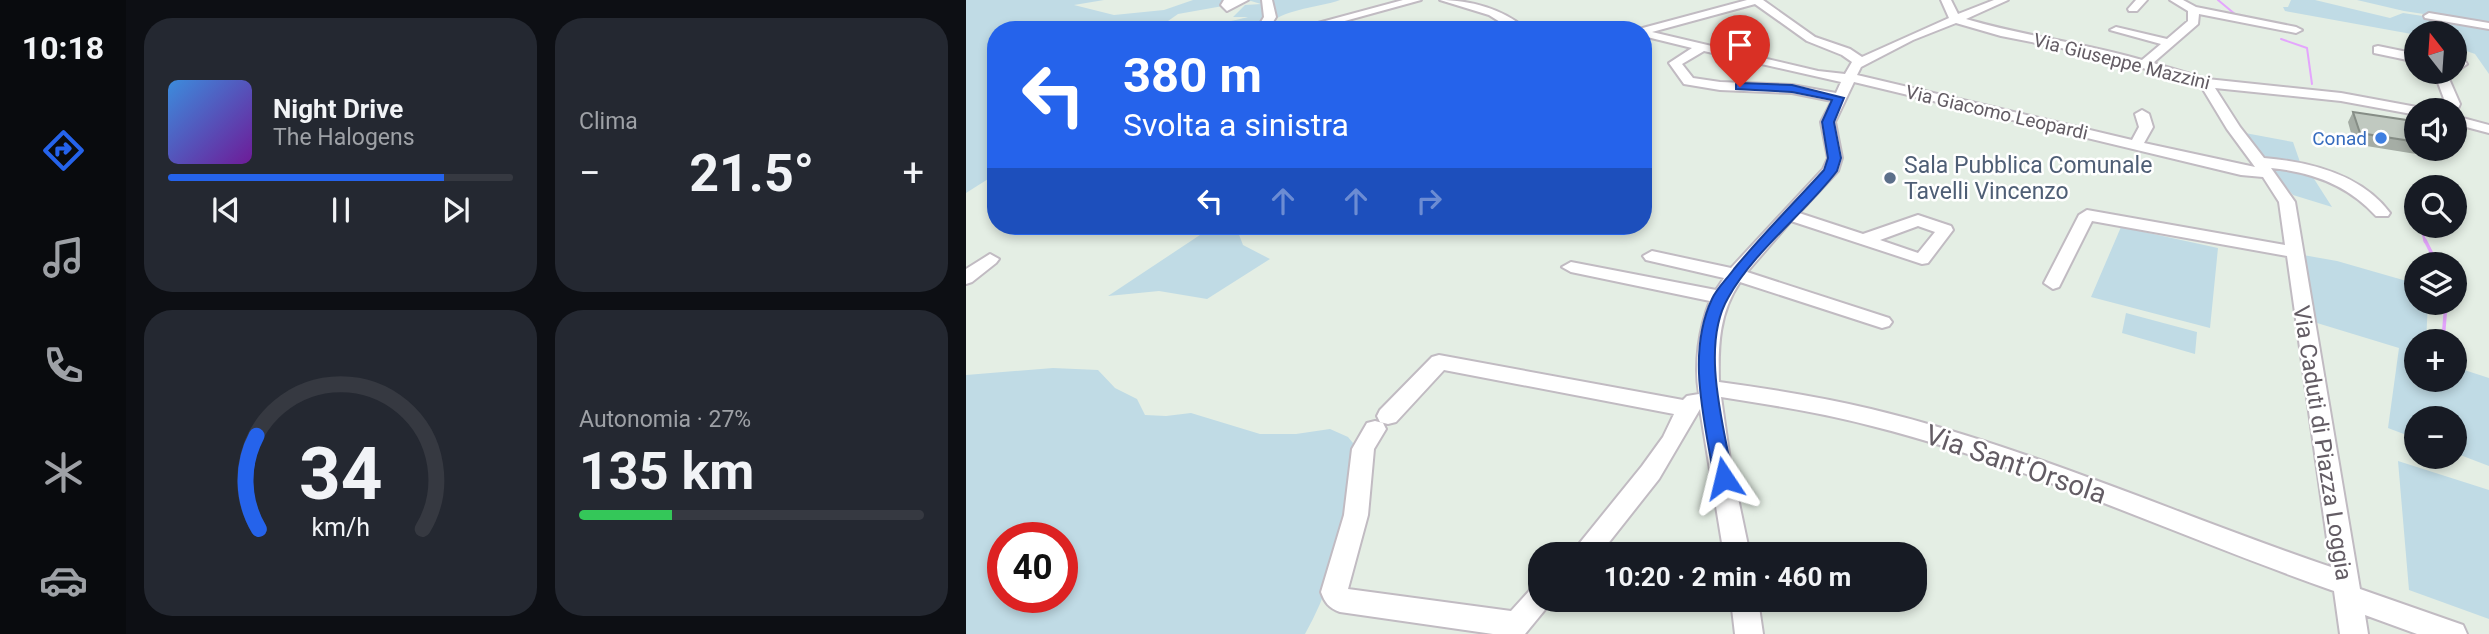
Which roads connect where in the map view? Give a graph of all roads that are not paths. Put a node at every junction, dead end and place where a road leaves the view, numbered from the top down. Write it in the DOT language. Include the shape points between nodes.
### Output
graph roads {
  1 [pos="1229,0"];
  2 [pos="1243,0"];
  3 [pos="1267,0"];
  4 [pos="1416,0"];
  5 [pos="1445,0"];
  6 [pos="1757,0"];
  7 [pos="1946,0"];
  8 [pos="2003,0"];
  9 [pos="2142,0"];
  10 [pos="2175,0"];
  11 [pos="2133,9"];
  12 [pos="2193,10"];
  13 [pos="2429,16"];
  14 [pos="2230,18"];
  15 [pos="1955,19"];
  16 [pos="1268,21"];
  17 [pos="1333,21"];
  18 [pos="1506,21"];
  19 [pos="2489,26"];
  20 [pos="1652,29"];
  21 [pos="2116,30"];
  22 [pos="2296,30"];
  23 [pos="1652,33"];
  24 [pos="2275,36"];
  25 [pos="2169,43"];
  26 [pos="1703,47"];
  27 [pos="2378,50"];
  28 [pos="2404,55"];
  29 [pos="1860,62"];
  30 [pos="2144,65"];
  31 [pos="1848,78"];
  32 [pos="2207,83"];
  33 [pos="1839,98"];
  34 [pos="2404,109"];
  35 [pos="2142,114"];
  36 [pos="2467,123"];
  37 [pos="2489,129"];
  38 [pos="2136,145"];
  39 [pos="2263,167"];
  40 [pos="2382,213"];
  41 [pos="1789,215"];
  42 [pos="1863,240"];
  43 [pos="2294,253"];
  44 [pos="1652,256"];
  45 [pos="990,259"];
  46 [pos="1571,267"];
  47 [pos="1737,275"];
  48 [pos="966,278"];
  49 [pos="2053,283"];
  50 [pos="1720,297"];
  51 [pos="1882,323"];
  52 [pos="1708,387"];
  53 [pos="1686,409"];
  54 [pos="1714,428"];
  55 [pos="1673,440"];
  56 [pos="1595,542"];
  57 [pos="1735,542"];
  58 [pos="2345,590"];
  59 [pos="1528,611"];
  60 [pos="1746,612"];
  61 [pos="1511,629"];
  62 [pos="1749,634"];
  63 [pos="2354,634"];
  64 [pos="2453,634"];
  1 -- 2 [label="street" via="1227,8"];
  3 -- 16 [label="street"];
  4 -- 17 [label="street"];
  5 -- 18 [label="street"];
  6 -- 20 [label="street"];
  6 -- 29 [label="street" via="1811,39"];
  7 -- 15 [label="street"];
  8 -- 15 [label="street"];
  9 -- 11 [label="street"];
  10 -- 12 [label="street"];
  12 -- 14 [label="street"];
  12 -- 25 [label="street" via="2194,22"];
  13 -- 19 [label="street"];
  14 -- 22 [label="street"];
  14 -- 24 [label="street"];
  15 -- 29 [label="street"];
  15 -- 30 [label="street, Via Giuseppe Mazzini"];
  21 -- 25 [label="street"];
  23 -- 26 [label="street"];
  25 -- 30 [label="street"];
  26 -- 31 [label="street"];
  26 -- 33 [label="street" via="1675,64 1689,81 1792,89"];
  27 -- 28 [label="street"];
  29 -- 31 [label="street"];
  30 -- 32 [label="street, Via Giuseppe Mazzini"];
  31 -- 33 [label="street"];
  31 -- 38 [label="street, Via Giacomo Leopardi"];
  32 -- 34 [label="street, Via Giuseppe Mazzini"];
  32 -- 39 [label="street, Via Caduti di Piazza Loggia"];
  33 -- 41 [label="street" via="1827,130 1834,164"];
  35 -- 38 [label="street" via="2146,127"];
  36 -- 37 [label="street"];
  38 -- 39 [label="street, Via Giacomo Leopardi" via="2241,170"];
  39 -- 40 [label="street" via="2307,168 2331,177 2371,199"];
  39 -- 43 [label="street, Via Caduti di Piazza Loggia" via="2287,202"];
  41 -- 42 [label="street"];
  41 -- 47 [label="street"];
  43 -- 49 [label="street" via="2087,215"];
  43 -- 58 [label="street, Via Caduti di Piazza Loggia"];
  44 -- 47 [label="street"];
  45 -- 48 [label="street"];
  46 -- 50 [label="street"];
  47 -- 50 [label="street"];
  47 -- 51 [label="street"];
  50 -- 52 [label="street" via="1708,340"];
  52 -- 53 [label="street"];
  52 -- 54 [label="street"];
  52 -- 58 [label="street, Via Sant'Orsola" via="1782,397 2012,458"];
  53 -- 55 [label="street"];
  53 -- 61 [label="street" via="1439,362 1381,422 1363,449 1356,516 1334,592 1340,600"];
  54 -- 55 [label="street" via="1695,429"];
  54 -- 57 [label="street"];
  55 -- 56 [label="street"];
  58 -- 63 [label="street, Via Caduti di Piazza Loggia"];
  58 -- 64 [label="street, Via Sant'Orsola"];
  59 -- 61 [label="street"];
  60 -- 62 [label="street"];
}
